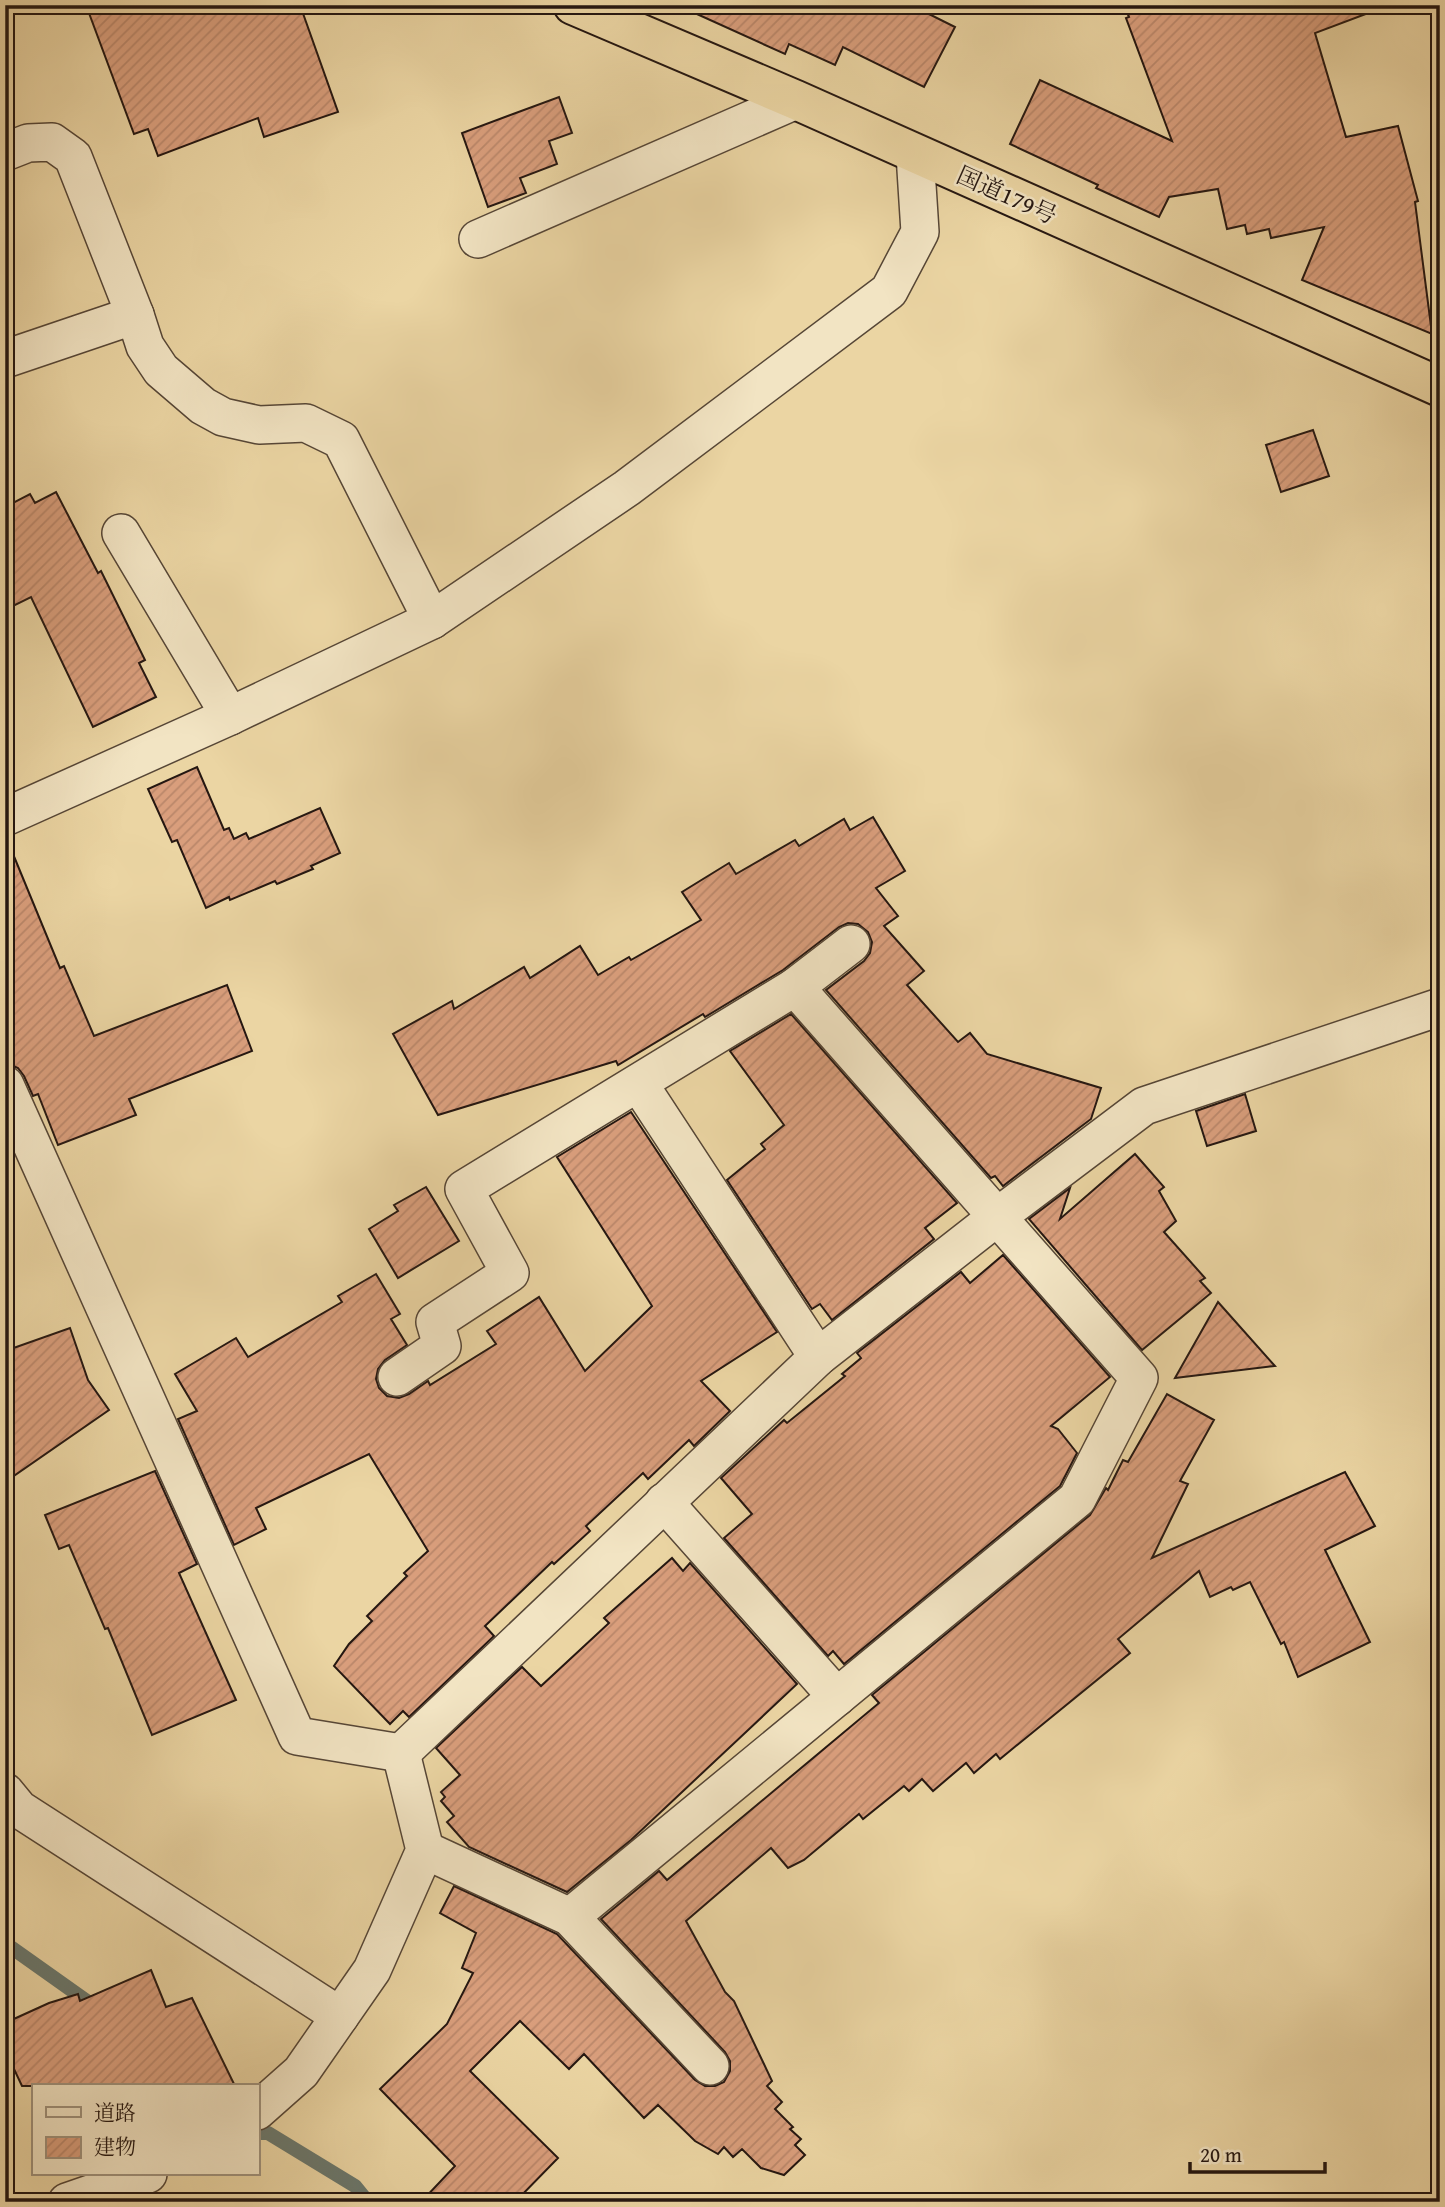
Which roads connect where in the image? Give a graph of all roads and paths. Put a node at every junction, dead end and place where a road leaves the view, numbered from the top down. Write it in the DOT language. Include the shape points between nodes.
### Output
graph roads {
  1 [pos="573,5"];
  2 [pos="796,100"];
  3 [pos="5,152"];
  4 [pos="915,154"];
  5 [pos="478,239"];
  6 [pos="135,315"];
  7 [pos="5,359"];
  8 [pos="1440,387"];
  9 [pos="121,533"];
  10 [pos="432,620"];
  11 [pos="230,716"];
  12 [pos="5,817"];
  13 [pos="851,944"];
  14 [pos="795,987"];
  15 [pos="1440,1007"];
  16 [pos="639,1084"];
  17 [pos="5,1085"];
  18 [pos="997,1217"];
  19 [pos="818,1357"];
  20 [pos="397,1377"];
  21 [pos="664,1502"];
  22 [pos="836,1697"];
  23 [pos="401,1753"];
  24 [pos="10,1809"];
  25 [pos="425,1850"];
  26 [pos="570,1917"];
  27 [pos="340,2016"];
  28 [pos="710,2066"];
  29 [pos="259,2109"];
  30 [pos="142,2176"];
  31 [pos="67,2202"];
  1 -- 2 [label="highway, 国道179号"];
  2 -- 4 [label="highway, 国道179号"];
  2 -- 5 [label="street"];
  3 -- 6 [label="street" via="28,143 52,142 73,157"];
  4 -- 8 [label="highway, 国道179号"];
  4 -- 10 [label="street" via="920,232 889,291 627,488"];
  6 -- 7 [label="street"];
  6 -- 10 [label="street" via="145,346 161,370 203,407 259,425 306,424 341,440"];
  9 -- 11 [label="street"];
  10 -- 11 [label="street"];
  11 -- 12 [label="street"];
  13 -- 14 [label="street"];
  14 -- 16 [label="street"];
  14 -- 18 [label="street"];
  15 -- 18 [label="street" via="1144,1106"];
  16 -- 19 [label="street"];
  16 -- 20 [label="street" via="464,1189 510,1273 435,1322 442,1346"];
  17 -- 23 [label="street" via="298,1736"];
  18 -- 19 [label="street"];
  18 -- 22 [label="street" via="1139,1378 1077,1499"];
  19 -- 21 [label="street"];
  21 -- 22 [label="street"];
  21 -- 23 [label="street"];
  22 -- 26 [label="street"];
  23 -- 25 [label="street"];
  24 -- 27 [label="street"];
  25 -- 26 [label="street"];
  25 -- 27 [label="street" via="372,1970"];
  26 -- 28 [label="street"];
  27 -- 29 [label="street" via="301,2072"];
  30 -- 31 [label="street"];
}
